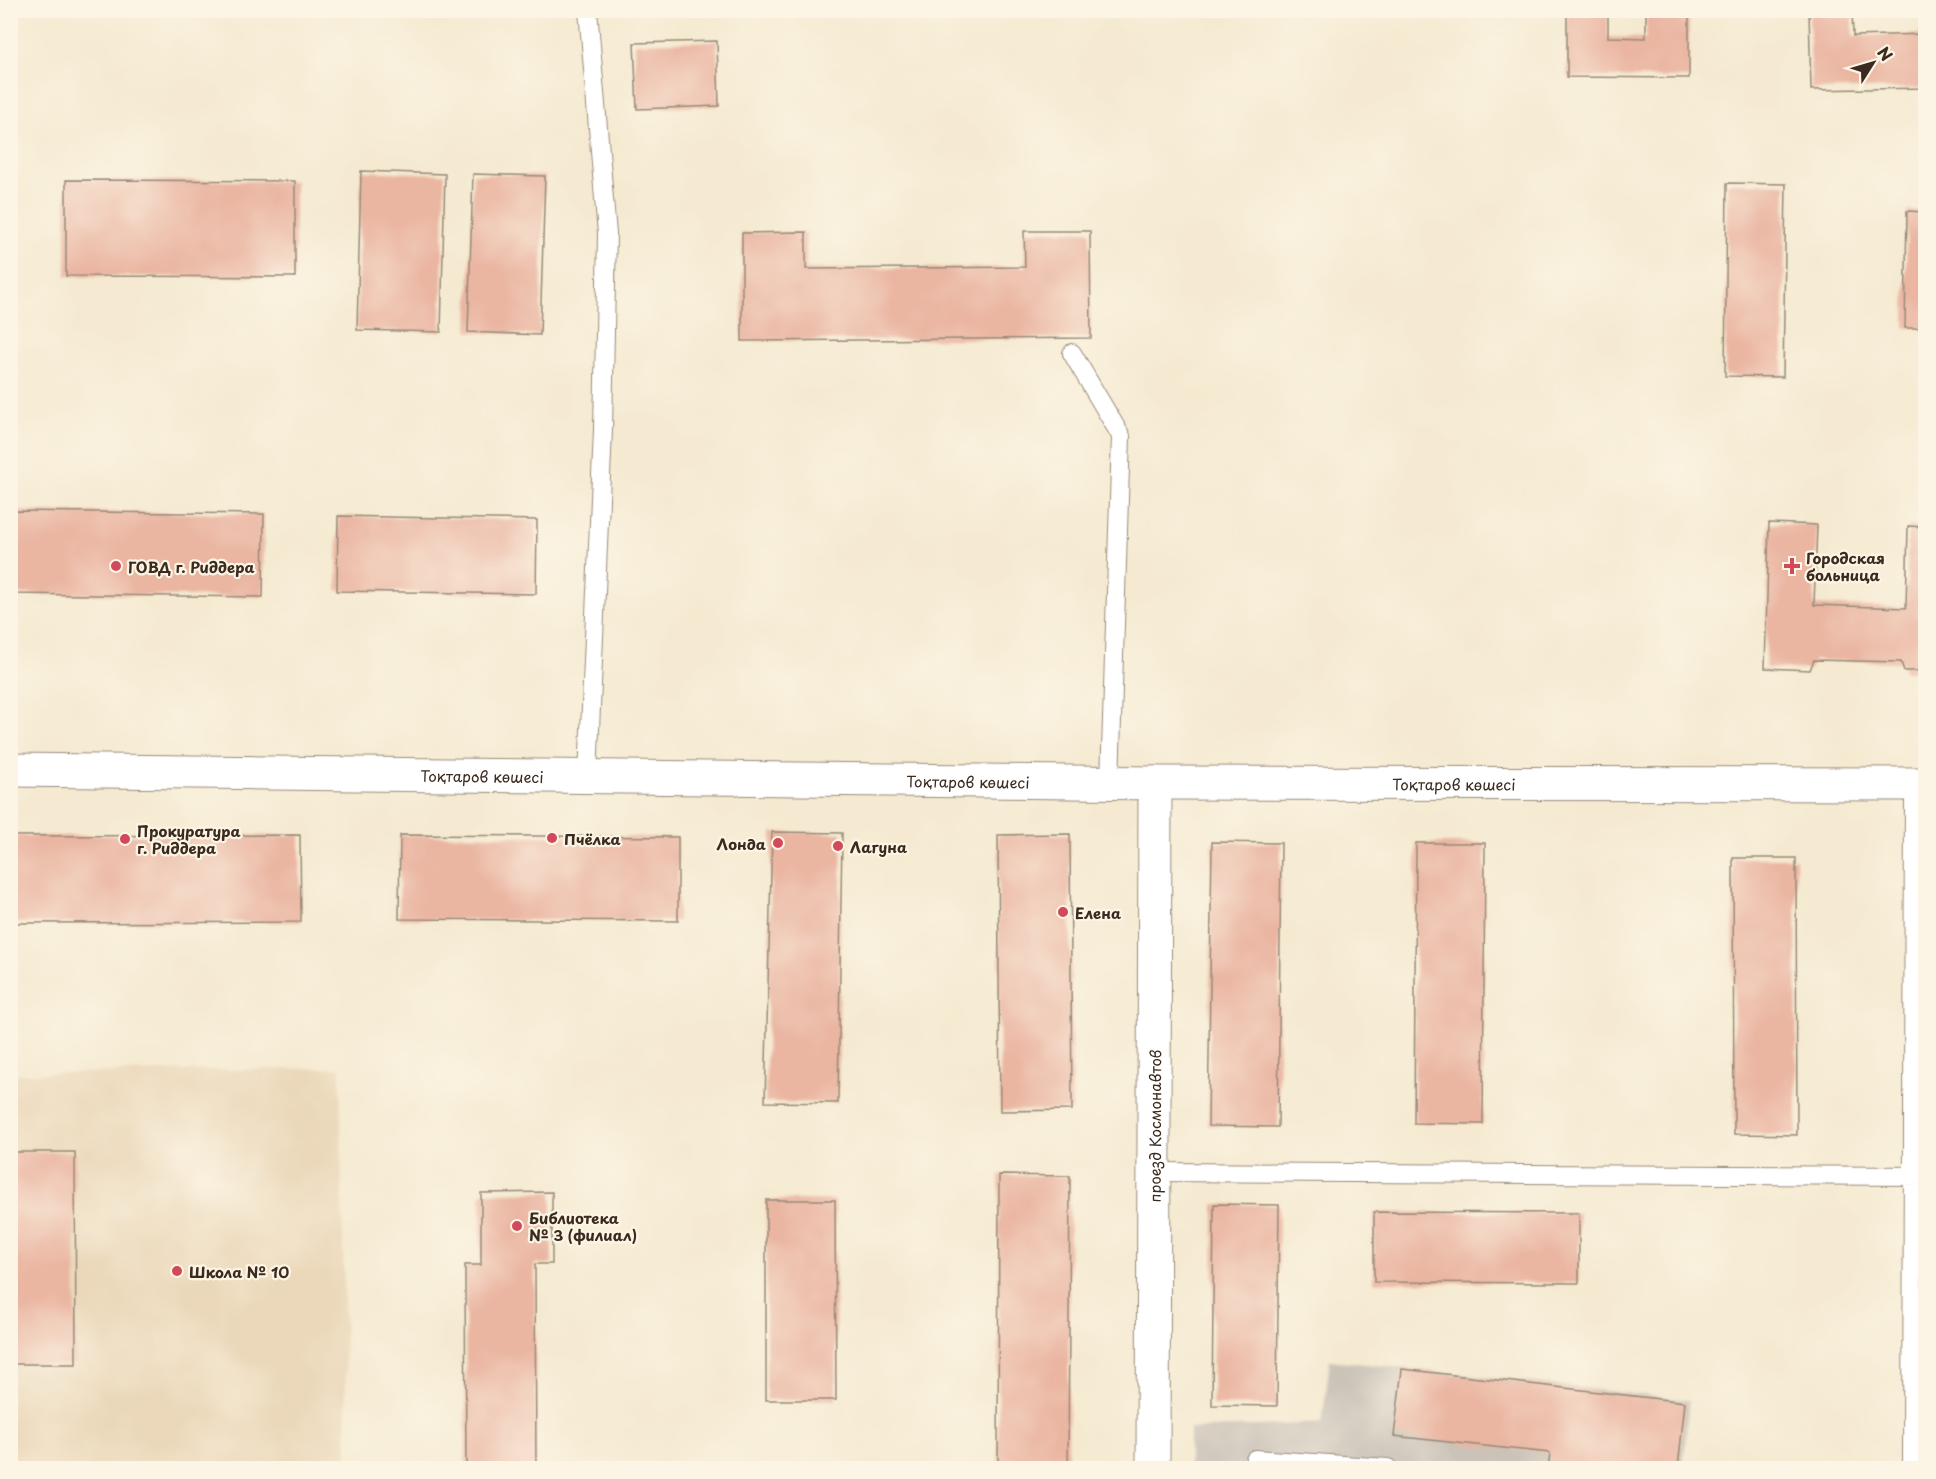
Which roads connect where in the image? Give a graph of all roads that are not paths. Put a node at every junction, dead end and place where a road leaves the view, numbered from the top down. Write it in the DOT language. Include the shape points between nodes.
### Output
graph roads {
  1 [pos="588,10"];
  2 [pos="1072,353"];
  3 [pos="10,770"];
  4 [pos="588,776"];
  5 [pos="1110,782"];
  6 [pos="1155,783"];
  7 [pos="1920,784"];
  8 [pos="1154,1172"];
  9 [pos="1920,1176"];
  10 [pos="1255,1459"];
  11 [pos="1153,1468"];
  12 [pos="1388,1468"];
  13 [pos="1912,1468"];
  1 -- 4 [label="lane" via="607,234"];
  2 -- 5 [label="lane" via="1121,436"];
  3 -- 4 [label="street, Тоқтаров көшесі"];
  4 -- 5 [label="street, Тоқтаров көшесі"];
  5 -- 6 [label="street, Тоқтаров көшесі"];
  6 -- 7 [label="street, Тоқтаров көшесі"];
  6 -- 8 [label="street, проезд Космонавтов"];
  7 -- 9 [label="lane"];
  8 -- 9 [label="lane"];
  8 -- 11 [label="street, проезд Космонавтов"];
  9 -- 13 [label="lane"];
  10 -- 12 [label="lane"];
}
